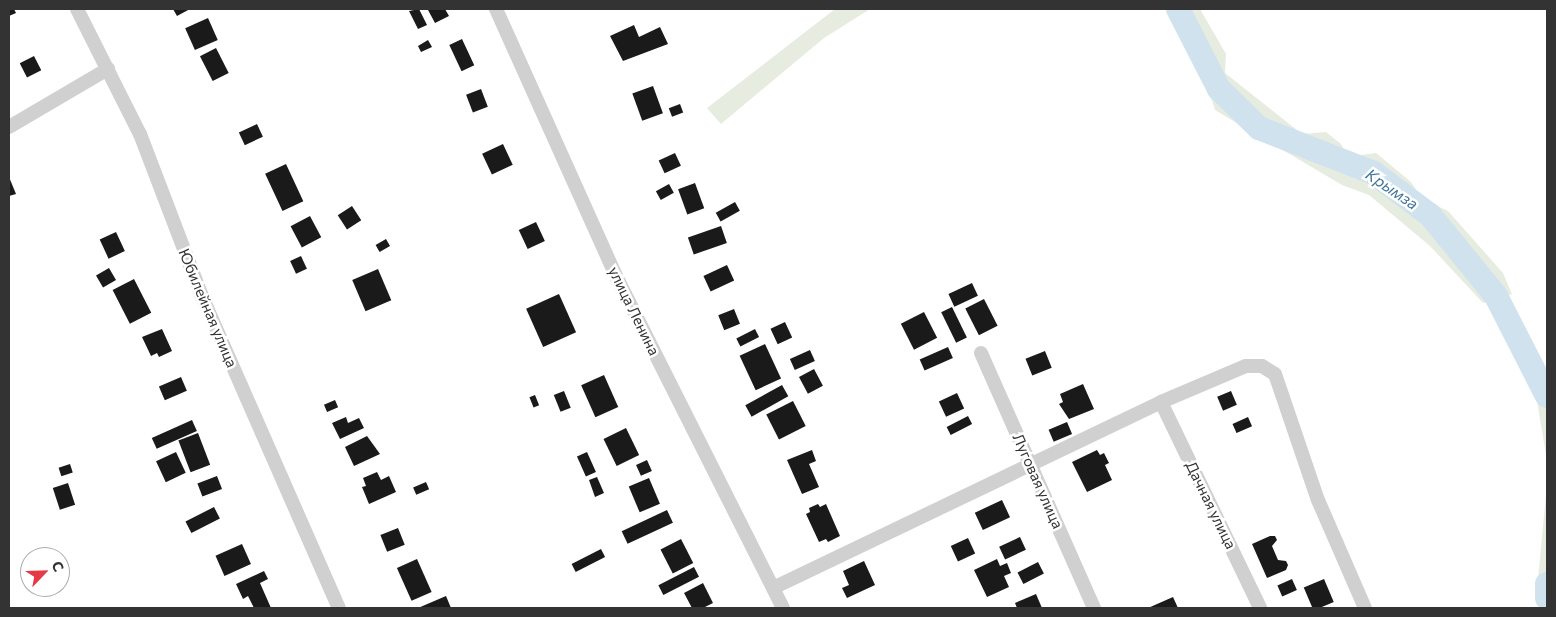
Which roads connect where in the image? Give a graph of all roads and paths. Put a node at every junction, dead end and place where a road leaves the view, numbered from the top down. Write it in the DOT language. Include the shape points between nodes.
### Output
graph roads {
  1 [pos="77,9"];
  2 [pos="496,9"];
  3 [pos="108,69"];
  4 [pos="9,127"];
  5 [pos="982,353"];
  6 [pos="1161,402"];
  7 [pos="1031,466"];
  8 [pos="773,588"];
  9 [pos="338,608"];
  10 [pos="783,608"];
  11 [pos="1094,608"];
  12 [pos="1260,608"];
  13 [pos="1365,608"];
  1 -- 3 [label="street, Юбилейная улица"];
  2 -- 8 [label="street, улица Ленина" via="615,274"];
  3 -- 4 [label="street"];
  3 -- 9 [label="street, Юбилейная улица" via="140,134 201,294"];
  5 -- 7 [label="street, Луговая улица"];
  6 -- 7 [label="street"];
  6 -- 12 [label="street, Дачная улица"];
  6 -- 13 [label="street" via="1246,366 1262,366 1275,374 1318,500"];
  7 -- 8 [label="street"];
  7 -- 11 [label="street, Луговая улица"];
  8 -- 10 [label="street, улица Ленина"];
}
